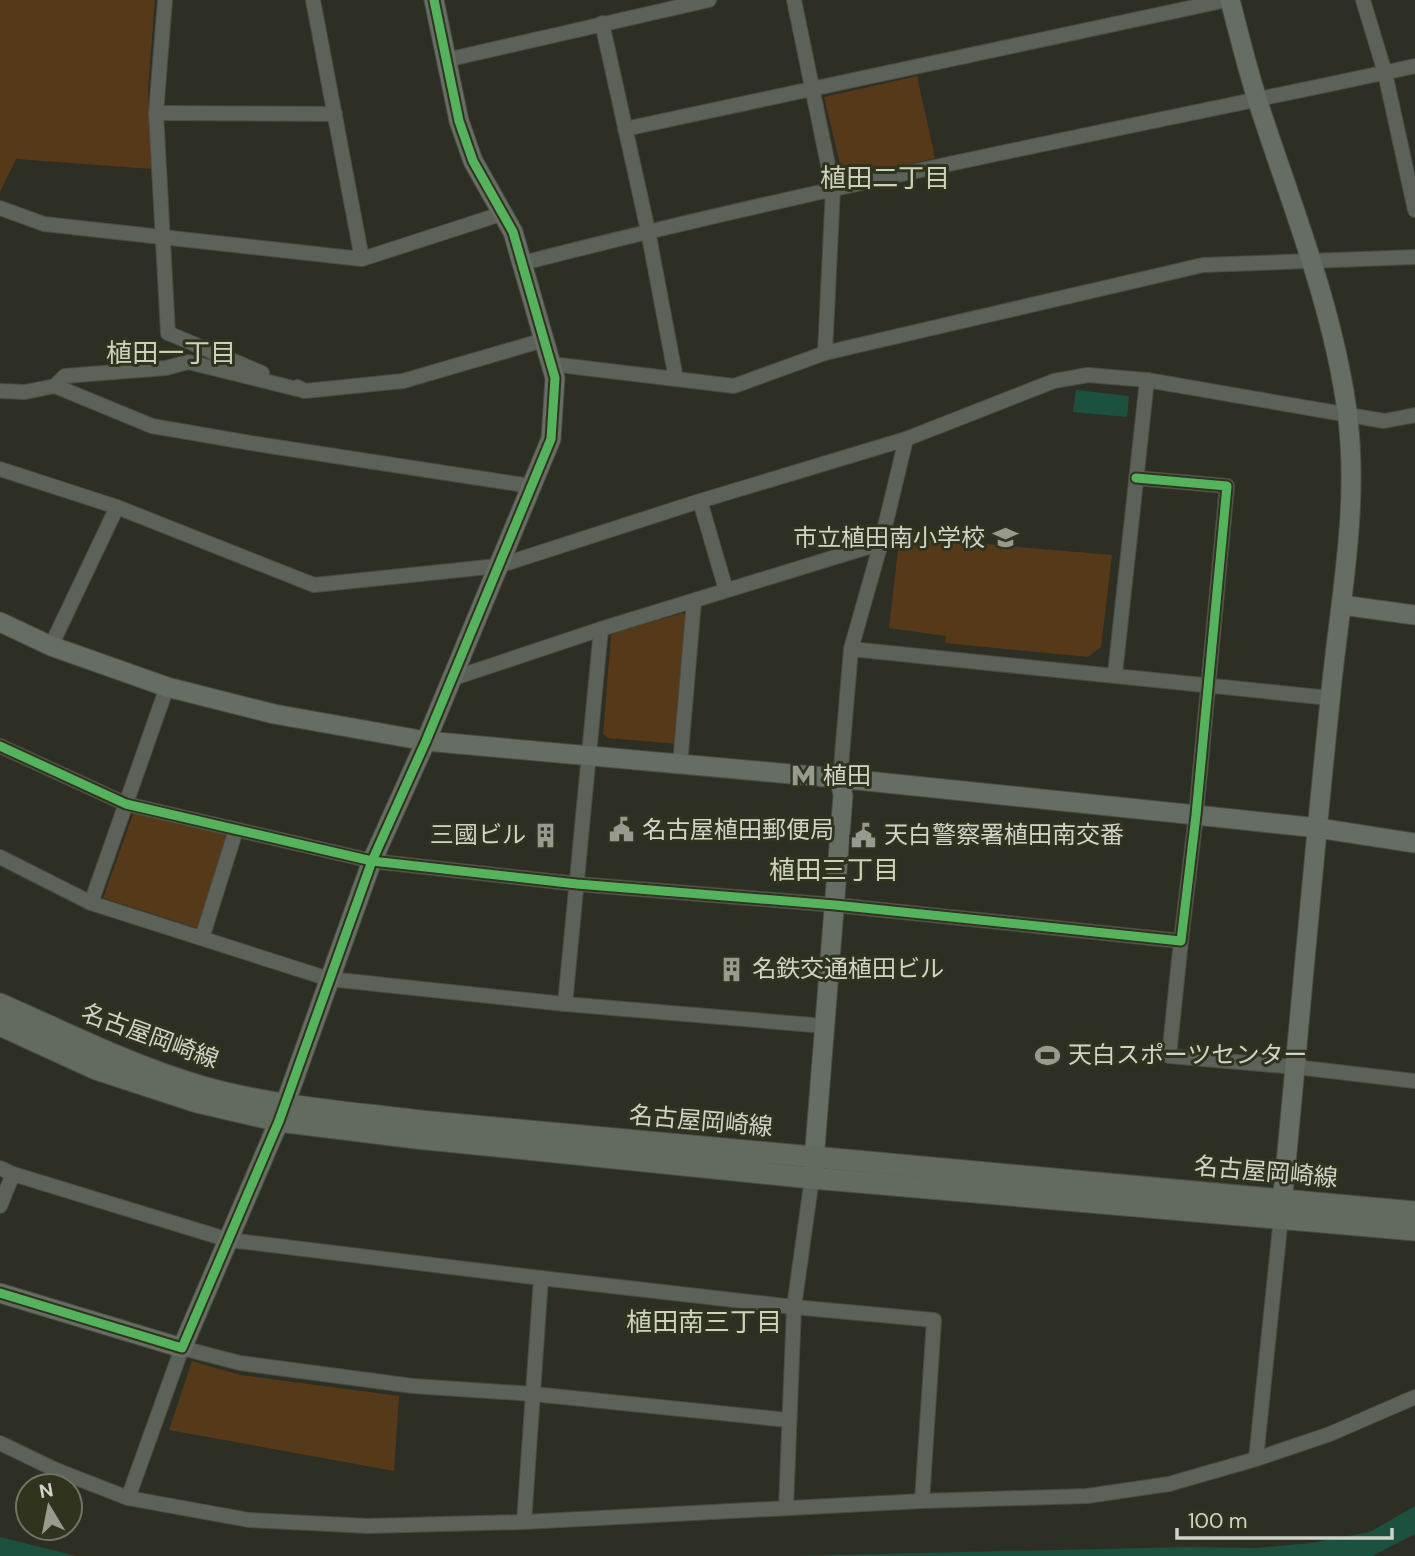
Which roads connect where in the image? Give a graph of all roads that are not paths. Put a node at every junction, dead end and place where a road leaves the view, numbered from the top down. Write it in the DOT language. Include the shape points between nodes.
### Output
graph roads {
  1 [pos="165,0"];
  2 [pos="313,0"];
  3 [pos="434,0"];
  4 [pos="709,0"];
  5 [pos="793,0"];
  6 [pos="1228,0"];
  7 [pos="1363,0"];
  8 [pos="602,23"];
  9 [pos="446,60"];
  10 [pos="1415,66"];
  11 [pos="1385,73"];
  12 [pos="812,89"];
  13 [pos="1257,99"];
  14 [pos="156,113"];
  15 [pos="335,114"];
  16 [pos="625,129"];
  17 [pos="1412,187"];
  18 [pos="833,189"];
  19 [pos="0,208"];
  20 [pos="1415,211"];
  21 [pos="501,214"];
  22 [pos="648,230"];
  23 [pos="163,237"];
  24 [pos="1415,257"];
  25 [pos="362,259"];
  26 [pos="1312,260"];
  27 [pos="523,262"];
  28 [pos="544,340"];
  29 [pos="825,353"];
  30 [pos="551,364"];
  31 [pos="677,379"];
  32 [pos="1147,380"];
  33 [pos="55,386"];
  34 [pos="0,391"];
  35 [pos="305,391"];
  36 [pos="1347,415"];
  37 [pos="1415,415"];
  38 [pos="906,439"];
  39 [pos="0,469"];
  40 [pos="1136,478"];
  41 [pos="531,486"];
  42 [pos="700,501"];
  43 [pos="117,507"];
  44 [pos="881,543"];
  45 [pos="499,566"];
  46 [pos="726,590"];
  47 [pos="694,601"];
  48 [pos="1342,605"];
  49 [pos="1415,614"];
  50 [pos="0,622"];
  51 [pos="601,629"];
  52 [pos="51,646"];
  53 [pos="851,649"];
  54 [pos="1115,674"];
  55 [pos="451,679"];
  56 [pos="1208,685"];
  57 [pos="167,687"];
  58 [pos="1330,698"];
  59 [pos="426,741"];
  60 [pos="0,746"];
  61 [pos="588,755"];
  62 [pos="680,765"];
  63 [pos="840,779"];
  64 [pos="126,804"];
  65 [pos="1196,815"];
  66 [pos="1318,828"];
  67 [pos="236,830"];
  68 [pos="1415,843"];
  69 [pos="0,857"];
  70 [pos="372,861"];
  71 [pos="577,884"];
  72 [pos="91,903"];
  73 [pos="835,905"];
  74 [pos="202,938"];
  75 [pos="1181,941"];
  76 [pos="329,979"];
  77 [pos="0,1004"];
  78 [pos="565,1004"];
  79 [pos="0,1025"];
  80 [pos="825,1026"];
  81 [pos="1296,1067"];
  82 [pos="1415,1080"];
  83 [pos="282,1113"];
  84 [pos="813,1168"];
  85 [pos="7,1171"];
  86 [pos="0,1206"];
  87 [pos="1282,1208"];
  88 [pos="1415,1212"];
  89 [pos="1415,1230"];
  90 [pos="229,1240"];
  91 [pos="541,1278"];
  92 [pos="0,1293"];
  93 [pos="794,1307"];
  94 [pos="182,1348"];
  95 [pos="533,1394"];
  96 [pos="1415,1397"];
  97 [pos="788,1420"];
  98 [pos="0,1443"];
  99 [pos="1256,1459"];
  100 [pos="128,1498"];
  101 [pos="922,1501"];
  102 [pos="786,1508"];
  103 [pos="524,1522"];
  1 -- 14 [label="street"];
  2 -- 15 [label="street"];
  3 -- 9 [label="street"];
  4 -- 8 [label="street"];
  5 -- 12 [label="street"];
  6 -- 12 [label="street"];
  6 -- 13 [label="street"];
  7 -- 11 [label="street"];
  8 -- 9 [label="street"];
  8 -- 16 [label="street"];
  9 -- 21 [label="street" via="469,151"];
  10 -- 11 [label="street"];
  11 -- 13 [label="street"];
  11 -- 17 [label="street"];
  12 -- 16 [label="street"];
  12 -- 18 [label="street"];
  13 -- 18 [label="street"];
  13 -- 26 [label="street"];
  14 -- 15 [label="street"];
  14 -- 23 [label="street"];
  15 -- 25 [label="street"];
  16 -- 22 [label="street"];
  17 -- 20 [label="street"];
  18 -- 22 [label="street"];
  18 -- 29 [label="street"];
  19 -- 23 [label="street" via="44,223"];
  21 -- 25 [label="street"];
  21 -- 27 [label="street"];
  22 -- 27 [label="street"];
  22 -- 31 [label="street"];
  23 -- 25 [label="street"];
  23 -- 35 [label="street" via="168,333"];
  24 -- 26 [label="street"];
  26 -- 29 [label="street" via="1203,265"];
  26 -- 36 [label="street"];
  27 -- 28 [label="street"];
  28 -- 30 [label="street"];
  28 -- 35 [label="street" via="403,381"];
  29 -- 31 [label="street" via="734,386"];
  30 -- 31 [label="street"];
  30 -- 41 [label="street" via="555,377 551,439"];
  32 -- 36 [label="street"];
  32 -- 38 [label="street" via="1088,375 1054,381"];
  32 -- 40 [label="street"];
  33 -- 34 [label="street"];
  33 -- 35 [label="street" via="65,376 188,362"];
  33 -- 41 [label="street" via="152,425"];
  36 -- 37 [label="street" via="1384,421"];
  36 -- 48 [label="street" via="1350,528"];
  38 -- 42 [label="street"];
  38 -- 44 [label="street"];
  39 -- 43 [label="street"];
  40 -- 54 [label="street"];
  40 -- 56 [label="street" via="1227,486"];
  41 -- 45 [label="street"];
  42 -- 45 [label="street"];
  42 -- 46 [label="street"];
  43 -- 45 [label="street" via="314,585"];
  43 -- 52 [label="street"];
  44 -- 46 [label="street"];
  44 -- 53 [label="street"];
  45 -- 55 [label="street"];
  46 -- 47 [label="street"];
  47 -- 51 [label="street"];
  47 -- 62 [label="street"];
  48 -- 49 [label="street"];
  48 -- 58 [label="street"];
  50 -- 52 [label="street"];
  51 -- 55 [label="street"];
  51 -- 61 [label="street"];
  52 -- 57 [label="street"];
  53 -- 54 [label="street"];
  53 -- 63 [label="street"];
  54 -- 56 [label="street"];
  55 -- 59 [label="street"];
  56 -- 58 [label="street"];
  56 -- 65 [label="street"];
  57 -- 59 [label="street" via="274,714"];
  57 -- 64 [label="street"];
  58 -- 66 [label="street"];
  59 -- 61 [label="street"];
  59 -- 70 [label="street"];
  60 -- 64 [label="street"];
  61 -- 62 [label="street"];
  61 -- 71 [label="street"];
  62 -- 63 [label="street"];
  63 -- 65 [label="street"];
  63 -- 73 [label="street" via="843,796"];
  64 -- 67 [label="street"];
  64 -- 72 [label="street"];
  65 -- 66 [label="street"];
  65 -- 75 [label="street"];
  66 -- 68 [label="street"];
  66 -- 81 [label="street"];
  67 -- 70 [label="street"];
  67 -- 74 [label="street"];
  69 -- 72 [label="street"];
  70 -- 71 [label="street"];
  70 -- 76 [label="street"];
  71 -- 73 [label="street"];
  71 -- 78 [label="street"];
  72 -- 74 [label="street"];
  73 -- 75 [label="street"];
  73 -- 80 [label="street"];
  74 -- 76 [label="street"];
  75 -- 81 [label="street" via="1169,1056"];
  76 -- 78 [label="street"];
  76 -- 83 [label="street"];
  77 -- 83 [label="main road, 名古屋岡崎線" via="108,1052"];
  78 -- 80 [label="street"];
  79 -- 83 [label="main road, 名古屋岡崎線" via="96,1069 197,1102"];
  80 -- 84 [label="street"];
  81 -- 82 [label="street"];
  81 -- 87 [label="street"];
  83 -- 84 [label="main road, 名古屋岡崎線" via="416,1138"];
  83 -- 90 [label="street"];
  84 -- 87 [label="main road, 名古屋岡崎線"];
  84 -- 93 [label="street"];
  85 -- 86 [label="street"];
  85 -- 90 [label="street"];
  87 -- 88 [label="main road, 名古屋岡崎線"];
  87 -- 89 [label="main road, 名古屋岡崎線"];
  87 -- 99 [label="street"];
  90 -- 91 [label="street"];
  90 -- 94 [label="street"];
  91 -- 93 [label="street"];
  91 -- 95 [label="street"];
  92 -- 94 [label="street"];
  93 -- 97 [label="street"];
  93 -- 101 [label="street" via="934,1320"];
  94 -- 95 [label="street" via="240,1363 413,1386"];
  94 -- 100 [label="street"];
  95 -- 97 [label="street"];
  95 -- 103 [label="street"];
  96 -- 99 [label="street" via="1330,1434"];
  97 -- 102 [label="street"];
  98 -- 100 [label="street"];
  99 -- 101 [label="street" via="1169,1484 1087,1496"];
  100 -- 103 [label="street" via="249,1520 368,1526"];
  101 -- 102 [label="street"];
  102 -- 103 [label="street"];
}
